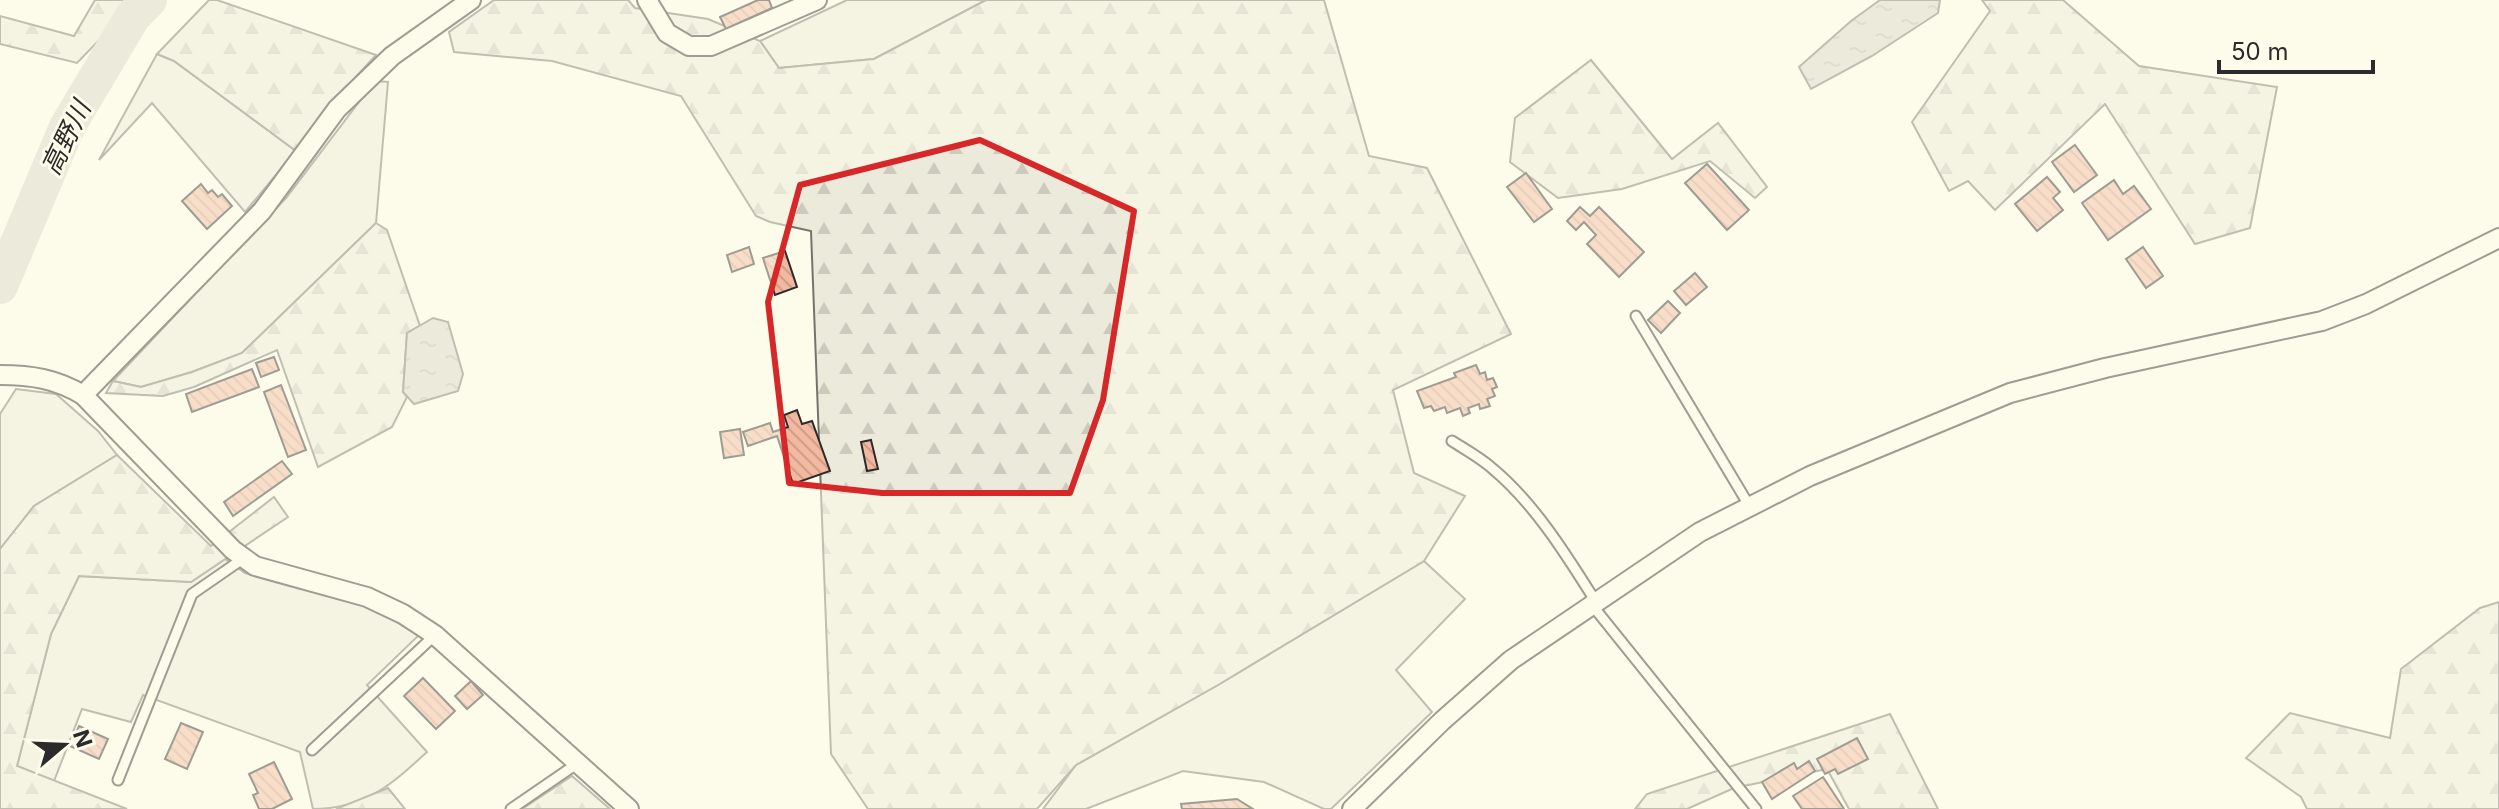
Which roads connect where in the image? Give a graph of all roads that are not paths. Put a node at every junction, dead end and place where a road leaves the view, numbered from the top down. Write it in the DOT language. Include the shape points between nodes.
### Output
graph roads {
  1 [pos="471,0"];
  2 [pos="647,0"];
  3 [pos="817,0"];
  4 [pos="2499,238"];
  5 [pos="1636,316"];
  6 [pos="0,375"];
  7 [pos="83,395"];
  8 [pos="1452,441"];
  9 [pos="1750,507"];
  10 [pos="244,558"];
  11 [pos="1594,603"];
  12 [pos="435,635"];
  13 [pos="312,750"];
  14 [pos="578,763"];
  15 [pos="118,780"];
  16 [pos="511,809"];
  17 [pos="629,809"];
  18 [pos="1352,809"];
  19 [pos="1756,809"];
  1 -- 7 [label="street" via="392,56 337,109 262,211"];
  2 -- 3 [label="street" via="667,33 689,46 711,46"];
  4 -- 9 [label="street" via="2322,321 2010,393 1810,476"];
  5 -- 9 [label="lane"];
  6 -- 7 [label="street" via="32,375"];
  7 -- 10 [label="street"];
  8 -- 11 [label="lane" via="1514,490"];
  9 -- 11 [label="street" via="1700,532"];
  10 -- 12 [label="street" via="255,566 367,597"];
  10 -- 15 [label="lane" via="192,594"];
  11 -- 18 [label="street" via="1511,660"];
  11 -- 19 [label="lane"];
  12 -- 13 [label="lane"];
  12 -- 14 [label="street"];
  14 -- 16 [label="lane"];
  14 -- 17 [label="street"];
}
